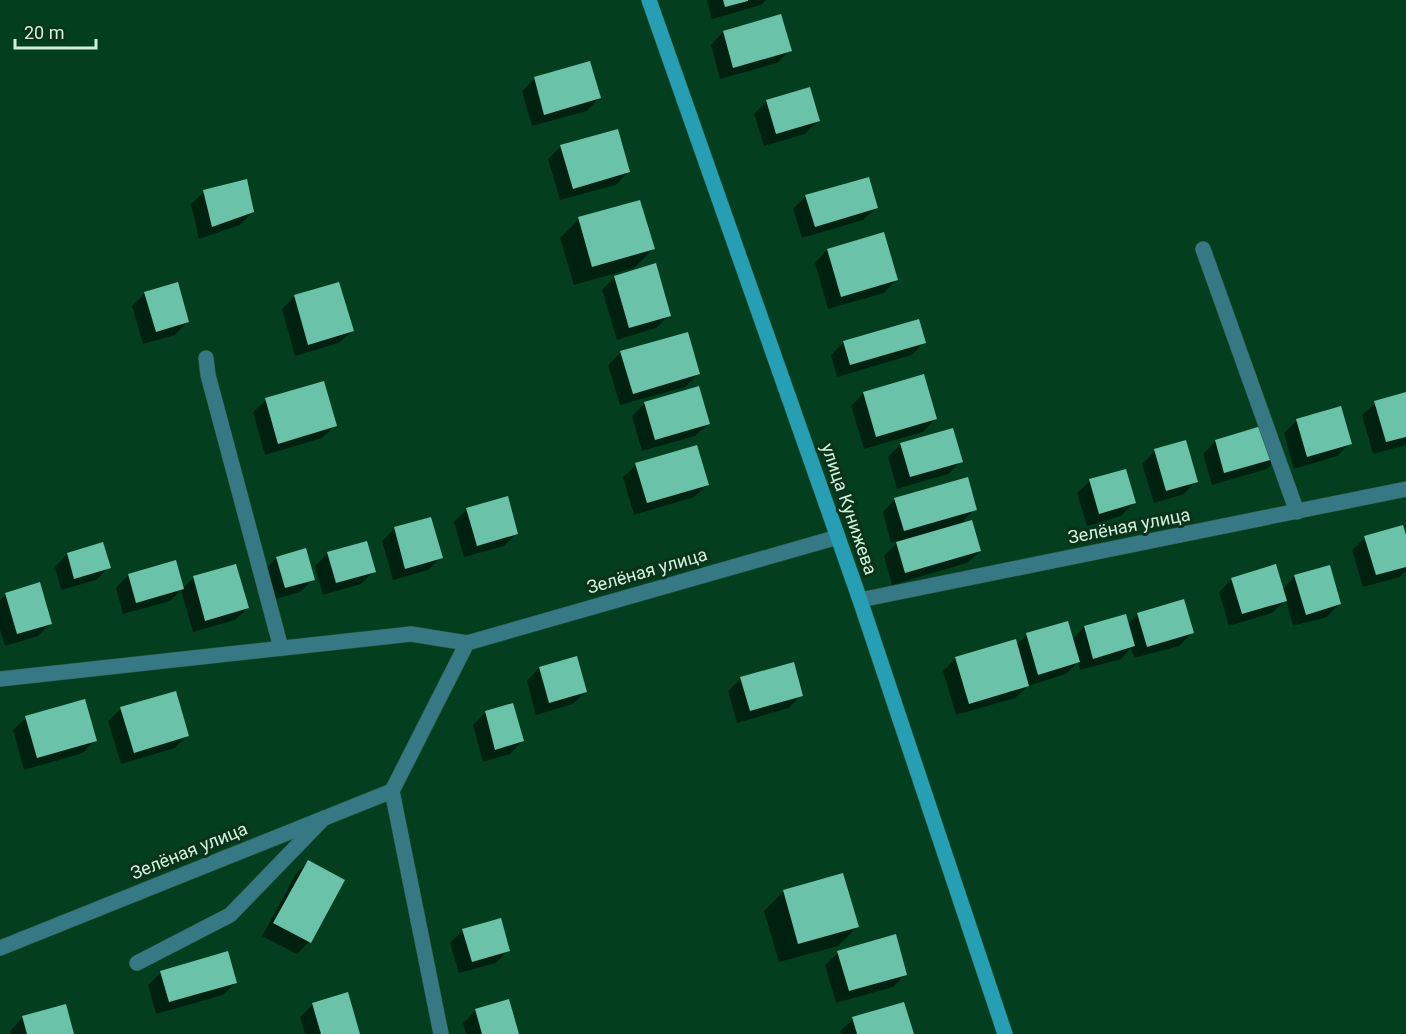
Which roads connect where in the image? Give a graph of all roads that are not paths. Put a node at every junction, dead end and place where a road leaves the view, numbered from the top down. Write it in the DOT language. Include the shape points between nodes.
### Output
graph roads {
  1 [pos="650,0"];
  2 [pos="1203,249"];
  3 [pos="206,358"];
  4 [pos="1406,489"];
  5 [pos="1297,512"];
  6 [pos="838,537"];
  7 [pos="860,600"];
  8 [pos="467,643"];
  9 [pos="281,648"];
  10 [pos="0,679"];
  11 [pos="392,791"];
  12 [pos="324,818"];
  13 [pos="0,948"];
  14 [pos="138,963"];
  15 [pos="441,1034"];
  16 [pos="1005,1034"];
  1 -- 6 [label="street, улица Кунижева"];
  2 -- 5 [label="street"];
  3 -- 9 [label="street"];
  4 -- 5 [label="street, Зелёная улица"];
  5 -- 7 [label="street, Зелёная улица"];
  6 -- 7 [label="street, улица Кунижева"];
  6 -- 8 [label="street, Зелёная улица"];
  7 -- 16 [label="street, улица Кунижева"];
  8 -- 9 [label="street, Зелёная улица" via="411,634"];
  8 -- 11 [label="street"];
  9 -- 10 [label="street, Зелёная улица"];
  11 -- 12 [label="street, Зелёная улица"];
  11 -- 15 [label="street"];
  12 -- 13 [label="street, Зелёная улица"];
  12 -- 14 [label="street" via="230,915"];
}
